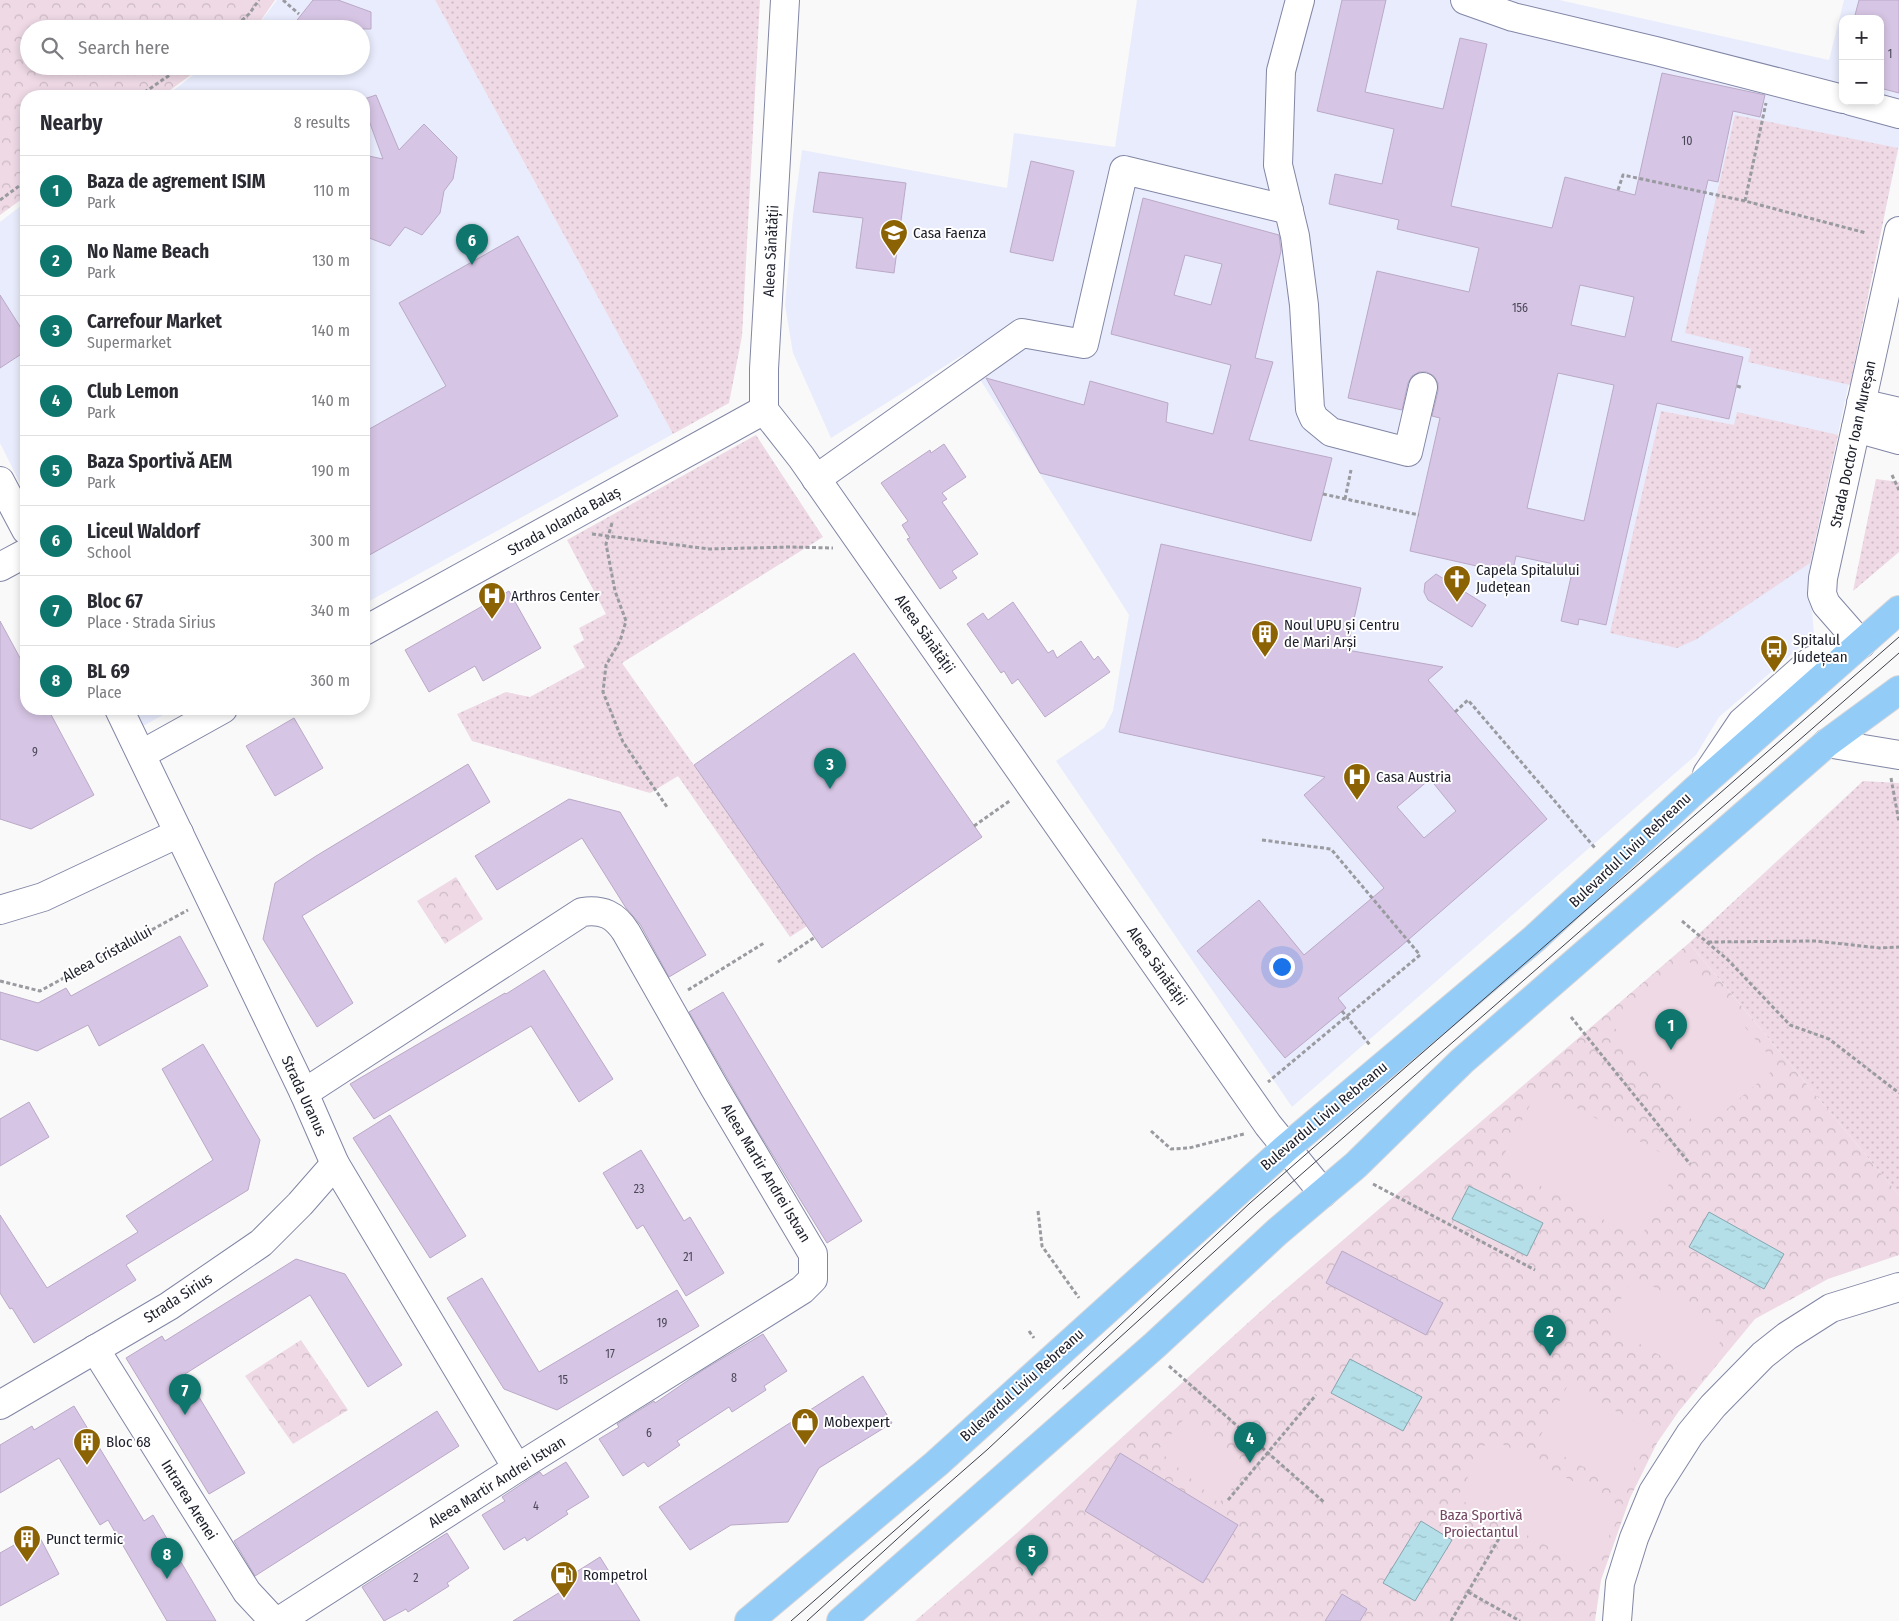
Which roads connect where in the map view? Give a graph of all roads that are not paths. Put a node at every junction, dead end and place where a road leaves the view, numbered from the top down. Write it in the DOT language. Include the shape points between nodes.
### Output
graph roads {
  1 [pos="785,0"];
  2 [pos="1300,0"];
  3 [pos="1465,0"];
  4 [pos="1839,98"];
  5 [pos="1866,105"];
  6 [pos="1899,114"];
  7 [pos="1289,210"];
  8 [pos="1899,231"];
  9 [pos="1423,387"];
  10 [pos="764,410"];
  11 [pos="1899,412"];
  12 [pos="1859,416"];
  13 [pos="1899,440"];
  14 [pos="816,479"];
  15 [pos="0,481"];
  16 [pos="20,519"];
  17 [pos="20,556"];
  18 [pos="0,567"];
  19 [pos="1899,610"];
  20 [pos="370,628"];
  21 [pos="1862,644"];
  22 [pos="1899,690"];
  23 [pos="121,715"];
  24 [pos="212,715"];
  25 [pos="1827,743"];
  26 [pos="142,754"];
  27 [pos="1895,754"];
  28 [pos="179,833"];
  29 [pos="0,910"];
  30 [pos="304,1093"];
  31 [pos="1286,1148"];
  32 [pos="335,1164"];
  33 [pos="1323,1193"];
  34 [pos="1899,1287"];
  35 [pos="95,1349"];
  36 [pos="0,1405"];
  37 [pos="517,1468"];
  38 [pos="274,1621"];
  39 [pos="278,1621"];
  40 [pos="749,1621"];
  41 [pos="841,1621"];
  42 [pos="1617,1621"];
  1 -- 10 [label="street, Aleea Sănătății"];
  2 -- 7 [label="street" via="1281,71 1278,165"];
  3 -- 4 [label="street" via="1513,17"];
  5 -- 6 [label="street"];
  7 -- 9 [label="street" via="1304,306 1310,409 1314,418 1331,432 1408,452"];
  7 -- 14 [label="street" via="1124,170 1084,344 1022,333"];
  8 -- 12 [label="street, Strada Doctor Ioan Mureșan"];
  10 -- 14 [label="street, Aleea Sănătății"];
  10 -- 20 [label="street, Strada Iolanda Balaș"];
  11 -- 12 [label="street"];
  12 -- 13 [label="street"];
  12 -- 21 [label="street, Strada Doctor Ioan Mureșan" via="1822,594 1826,604"];
  14 -- 31 [label="street, Aleea Sănătății"];
  15 -- 16 [label="street"];
  17 -- 18 [label="street"];
  19 -- 21 [label="main road, Bulevardul Liviu Rebreanu"];
  21 -- 31 [label="main road, Bulevardul Liviu Rebreanu" via="1534,939"];
  22 -- 25 [label="main road"];
  23 -- 26 [label="street, Strada Uranus"];
  24 -- 26 [label="street"];
  25 -- 27 [label="street"];
  25 -- 33 [label="main road" via="1462,1062"];
  26 -- 28 [label="street, Strada Uranus"];
  28 -- 29 [label="street" via="43,898"];
  28 -- 30 [label="street, Strada Uranus"];
  30 -- 32 [label="street, Strada Uranus"];
  30 -- 37 [label="street, Aleea Martir Andrei Istvan" via="582,912 596,910 618,919 814,1254 813,1279 802,1290"];
  31 -- 33 [label="street, Aleea Sănătății"];
  31 -- 40 [label="main road, Bulevardul Liviu Rebreanu" via="936,1464"];
  32 -- 35 [label="street, Strada Sirius" via="261,1243 170,1306"];
  32 -- 37 [label="street, Strada Uranus"];
  33 -- 41 [label="main road"];
  34 -- 42 [label="street" via="1831,1308 1787,1336 1763,1355 1713,1406 1690,1434 1653,1492 1620,1583"];
  35 -- 36 [label="street, Strada Sirius"];
  35 -- 38 [label="street, Intrarea Arenei" via="247,1592"];
  37 -- 39 [label="street, Aleea Martir Andrei Istvan"];
}
